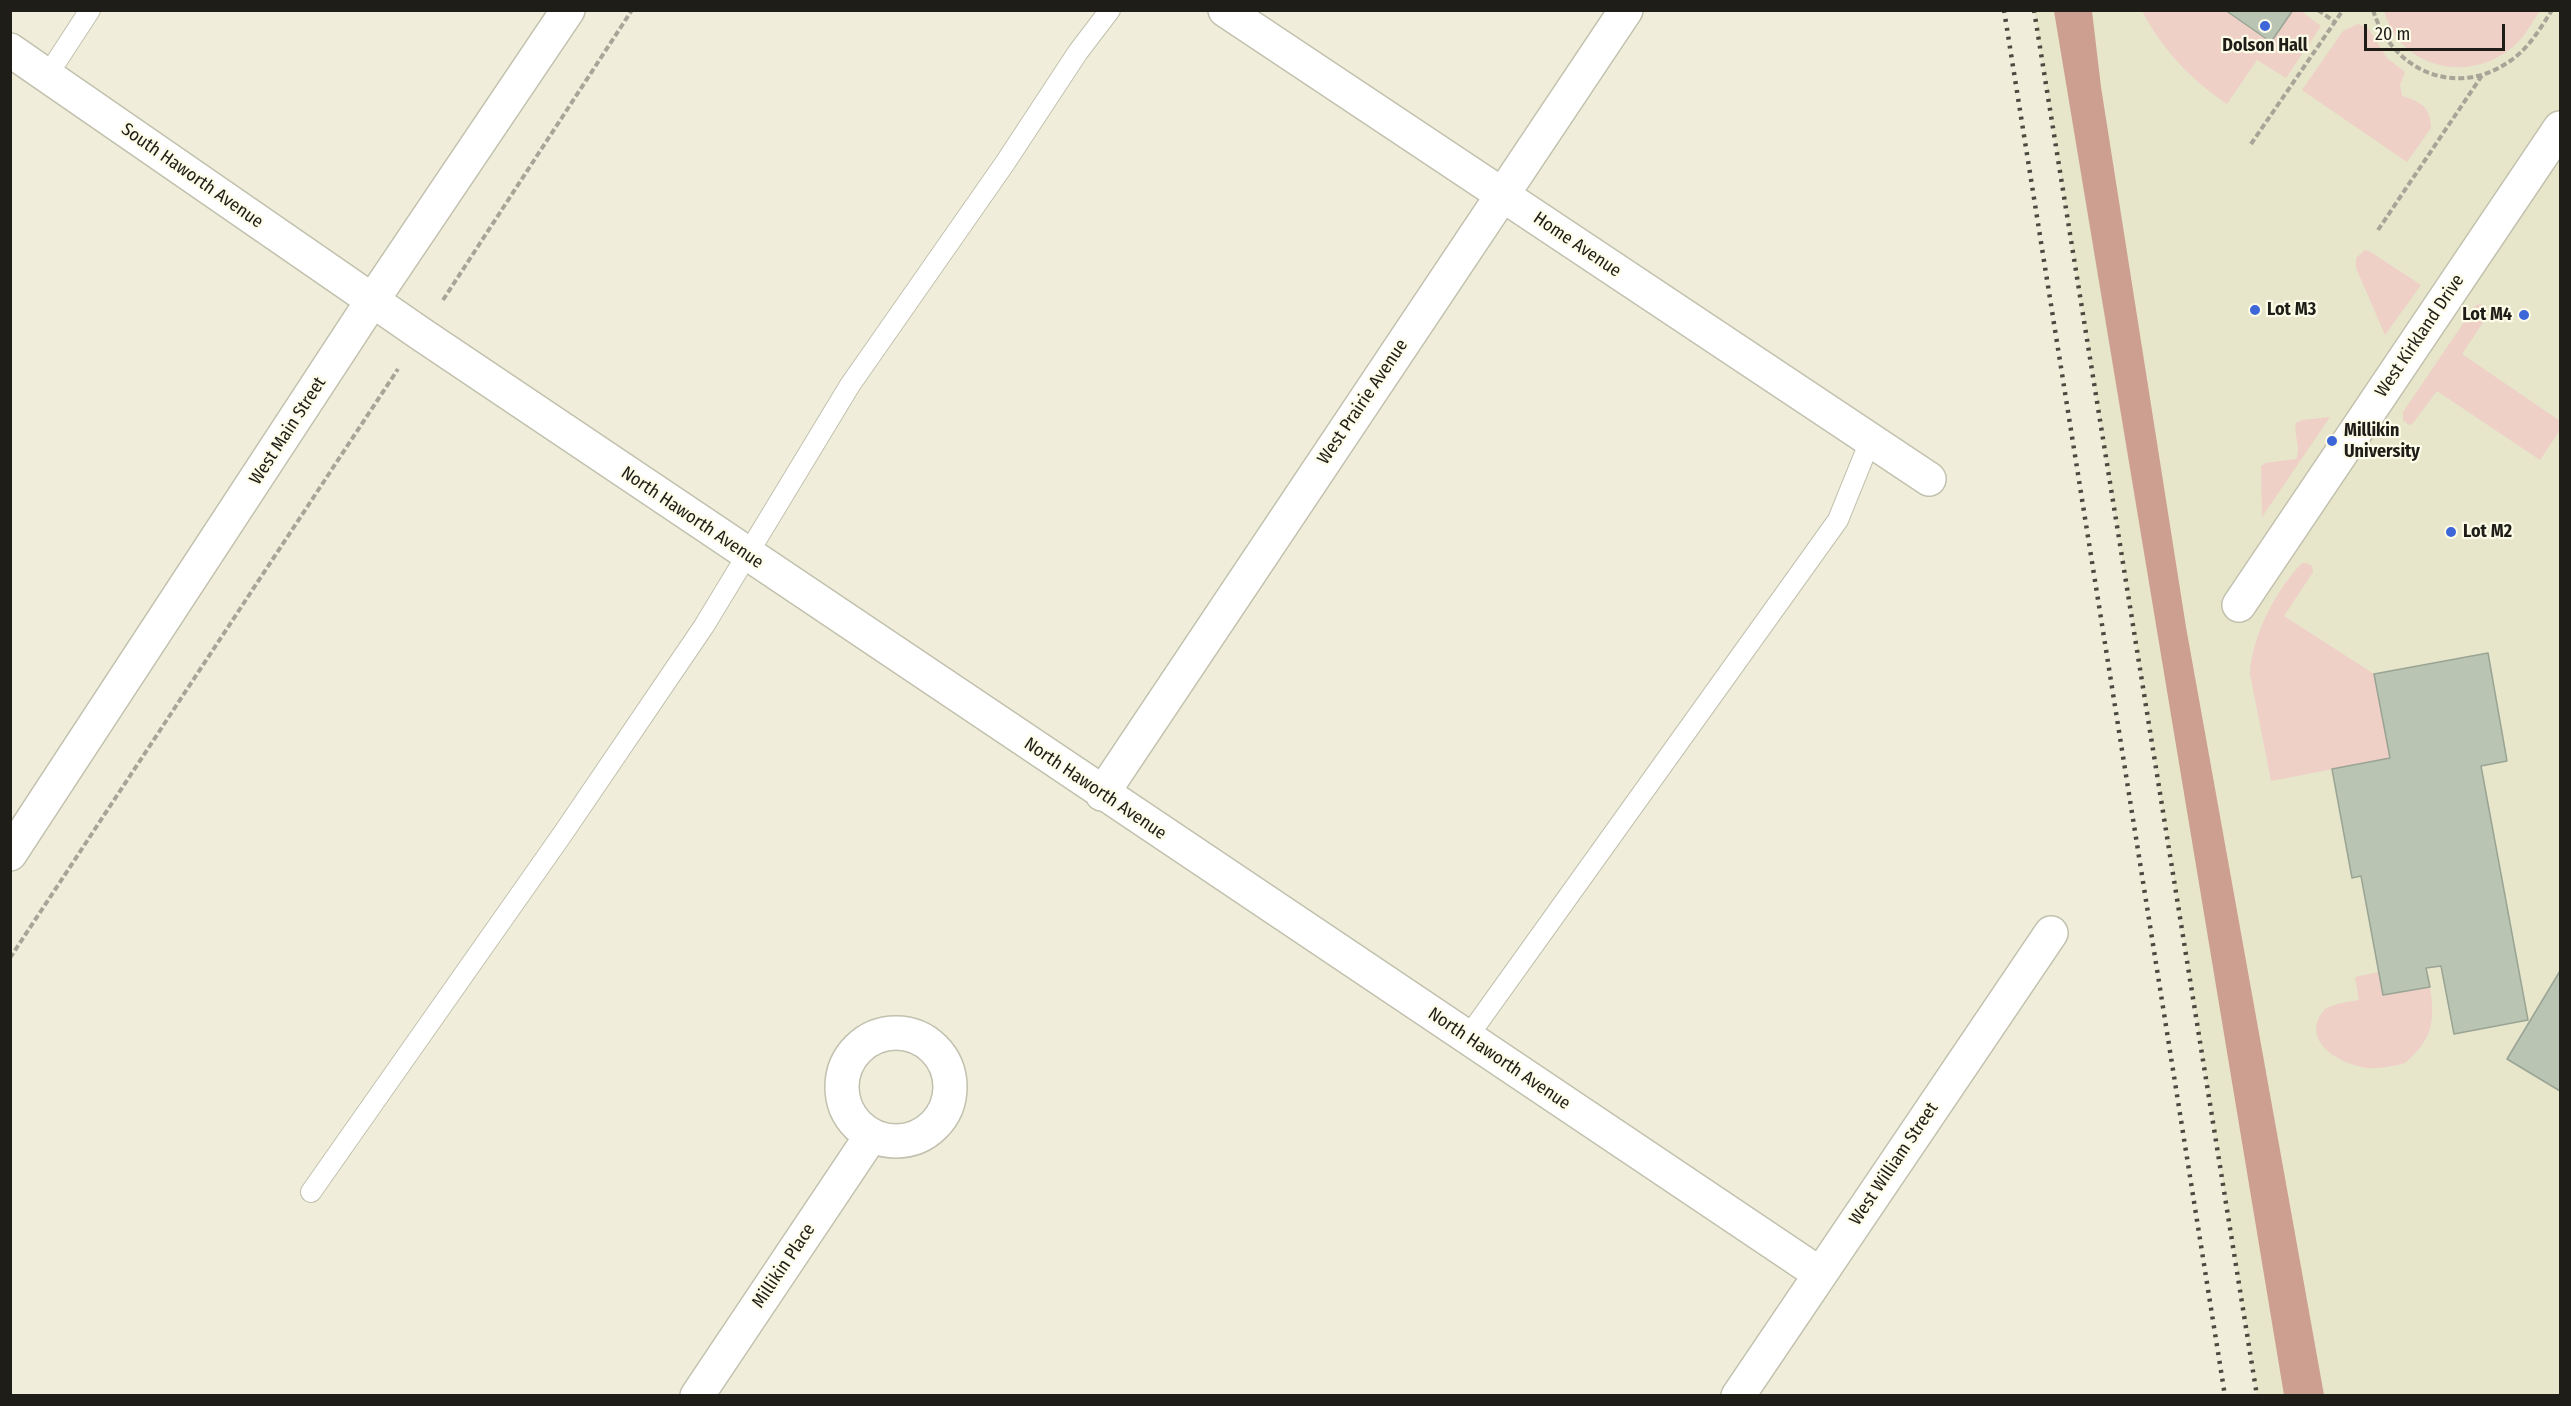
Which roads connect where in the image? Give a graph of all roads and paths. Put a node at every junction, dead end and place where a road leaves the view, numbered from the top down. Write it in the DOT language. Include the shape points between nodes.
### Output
graph roads {
  1 [pos="90,10"];
  2 [pos="568,10"];
  3 [pos="632,10"];
  4 [pos="1110,10"];
  5 [pos="1225,10"];
  6 [pos="1626,10"];
  7 [pos="2318,10"];
  8 [pos="2343,10"];
  9 [pos="2373,10"];
  10 [pos="2552,10"];
  11 [pos="2335,22"];
  12 [pos="10,50"];
  13 [pos="2484,74"];
  14 [pos="47,76"];
  15 [pos="2560,128"];
  16 [pos="2252,144"];
  17 [pos="1501,195"];
  18 [pos="2378,230"];
  19 [pos="372,301"];
  20 [pos="421,334"];
  21 [pos="1870,441"];
  22 [pos="1929,479"];
  23 [pos="748,556"];
  24 [pos="2239,605"];
  25 [pos="1102,794"];
  26 [pos="10,854"];
  27 [pos="2051,933"];
  28 [pos="10,958"];
  29 [pos="1467,1038"];
  30 [pos="871,1136"];
  31 [pos="311,1192"];
  32 [pos="1820,1274"];
  33 [pos="697,1395"];
  34 [pos="1738,1395"];
  1 -- 14 [label="lane"];
  2 -- 19 [label="street, West Main Street"];
  3 -- 20 [label="path"];
  4 -- 23 [label="lane" via="850,385"];
  5 -- 17 [label="street, Home Avenue"];
  6 -- 17 [label="street, West Prairie Avenue"];
  7 -- 11 [label="path"];
  8 -- 11 [label="path"];
  9 -- 13 [label="path" via="2391,47 2414,66 2455,78"];
  10 -- 13 [label="path" via="2526,47"];
  11 -- 16 [label="path"];
  12 -- 14 [label="street, South Haworth Avenue"];
  13 -- 18 [label="path"];
  14 -- 19 [label="street, South Haworth Avenue"];
  15 -- 24 [label="street, West Kirkland Drive"];
  17 -- 21 [label="street, Home Avenue"];
  17 -- 25 [label="street, West Prairie Avenue"];
  19 -- 20 [label="street, North Haworth Avenue"];
  19 -- 26 [label="street, West Main Street"];
  20 -- 23 [label="street, North Haworth Avenue"];
  20 -- 28 [label="path"];
  21 -- 22 [label="street, Home Avenue"];
  21 -- 29 [label="lane" via="1838,520"];
  23 -- 25 [label="street, North Haworth Avenue"];
  23 -- 31 [label="lane" via="564,832"];
  25 -- 29 [label="street, North Haworth Avenue"];
  27 -- 32 [label="street, West William Street"];
  29 -- 32 [label="street, North Haworth Avenue"];
  30 -- 33 [label="street, Millikin Place"];
  32 -- 34 [label="street, West William Street"];
}
